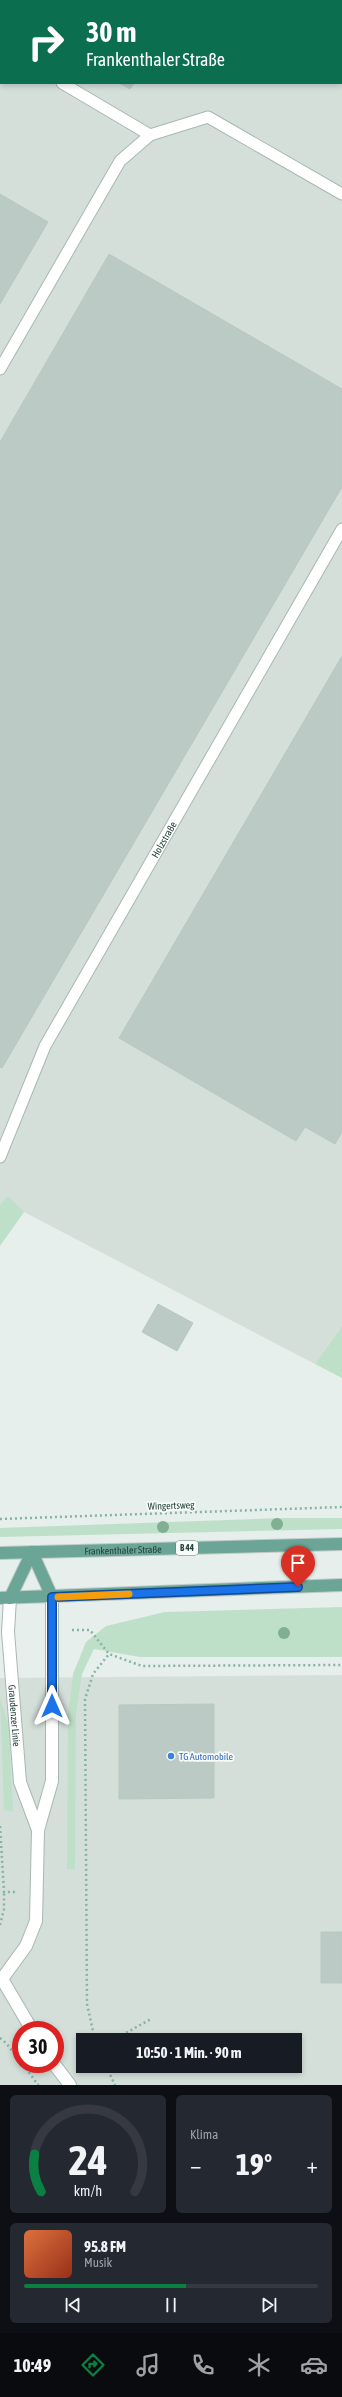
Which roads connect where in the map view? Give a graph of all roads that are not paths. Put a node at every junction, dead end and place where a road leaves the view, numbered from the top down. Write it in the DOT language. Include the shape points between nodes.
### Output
graph roads {
  1 [pos="64,84"];
  2 [pos="150,135"];
  3 [pos="342,194"];
  4 [pos="0,369"];
  5 [pos="342,529"];
  6 [pos="0,1157"];
  7 [pos="342,1544"];
  8 [pos="32,1552"];
  9 [pos="0,1553"];
  10 [pos="342,1585"];
  11 [pos="52,1597"];
  12 [pos="5,1598"];
  13 [pos="0,1670"];
  14 [pos="12,1680"];
  15 [pos="38,1830"];
  16 [pos="1,1979"];
  17 [pos="27,2021"];
  18 [pos="61,2073"];
  19 [pos="70,2085"];
  1 -- 2 [label="lane"];
  2 -- 3 [label="lane" via="208,117"];
  2 -- 4 [label="lane" via="120,161"];
  5 -- 6 [label="lane, Holzstraße" via="45,1046"];
  7 -- 8 [label="main road, Frankenthaler Straße / B 44"];
  8 -- 9 [label="main road, Frankenthaler Straße / B 44"];
  8 -- 11 [label="main road"];
  8 -- 12 [label="main road"];
  10 -- 11 [label="main road"];
  11 -- 12 [label="main road"];
  11 -- 15 [label="street, Graudenzer Linie" via="52,1781"];
  12 -- 14 [label="street, Graudenzer Linie"];
  13 -- 14 [label="street"];
  14 -- 15 [label="street, Graudenzer Linie" via="20,1782"];
  15 -- 16 [label="street, Graudenzer Linie" via="36,1921 26,1946"];
  16 -- 17 [label="street"];
  18 -- 19 [label="street"];
}
